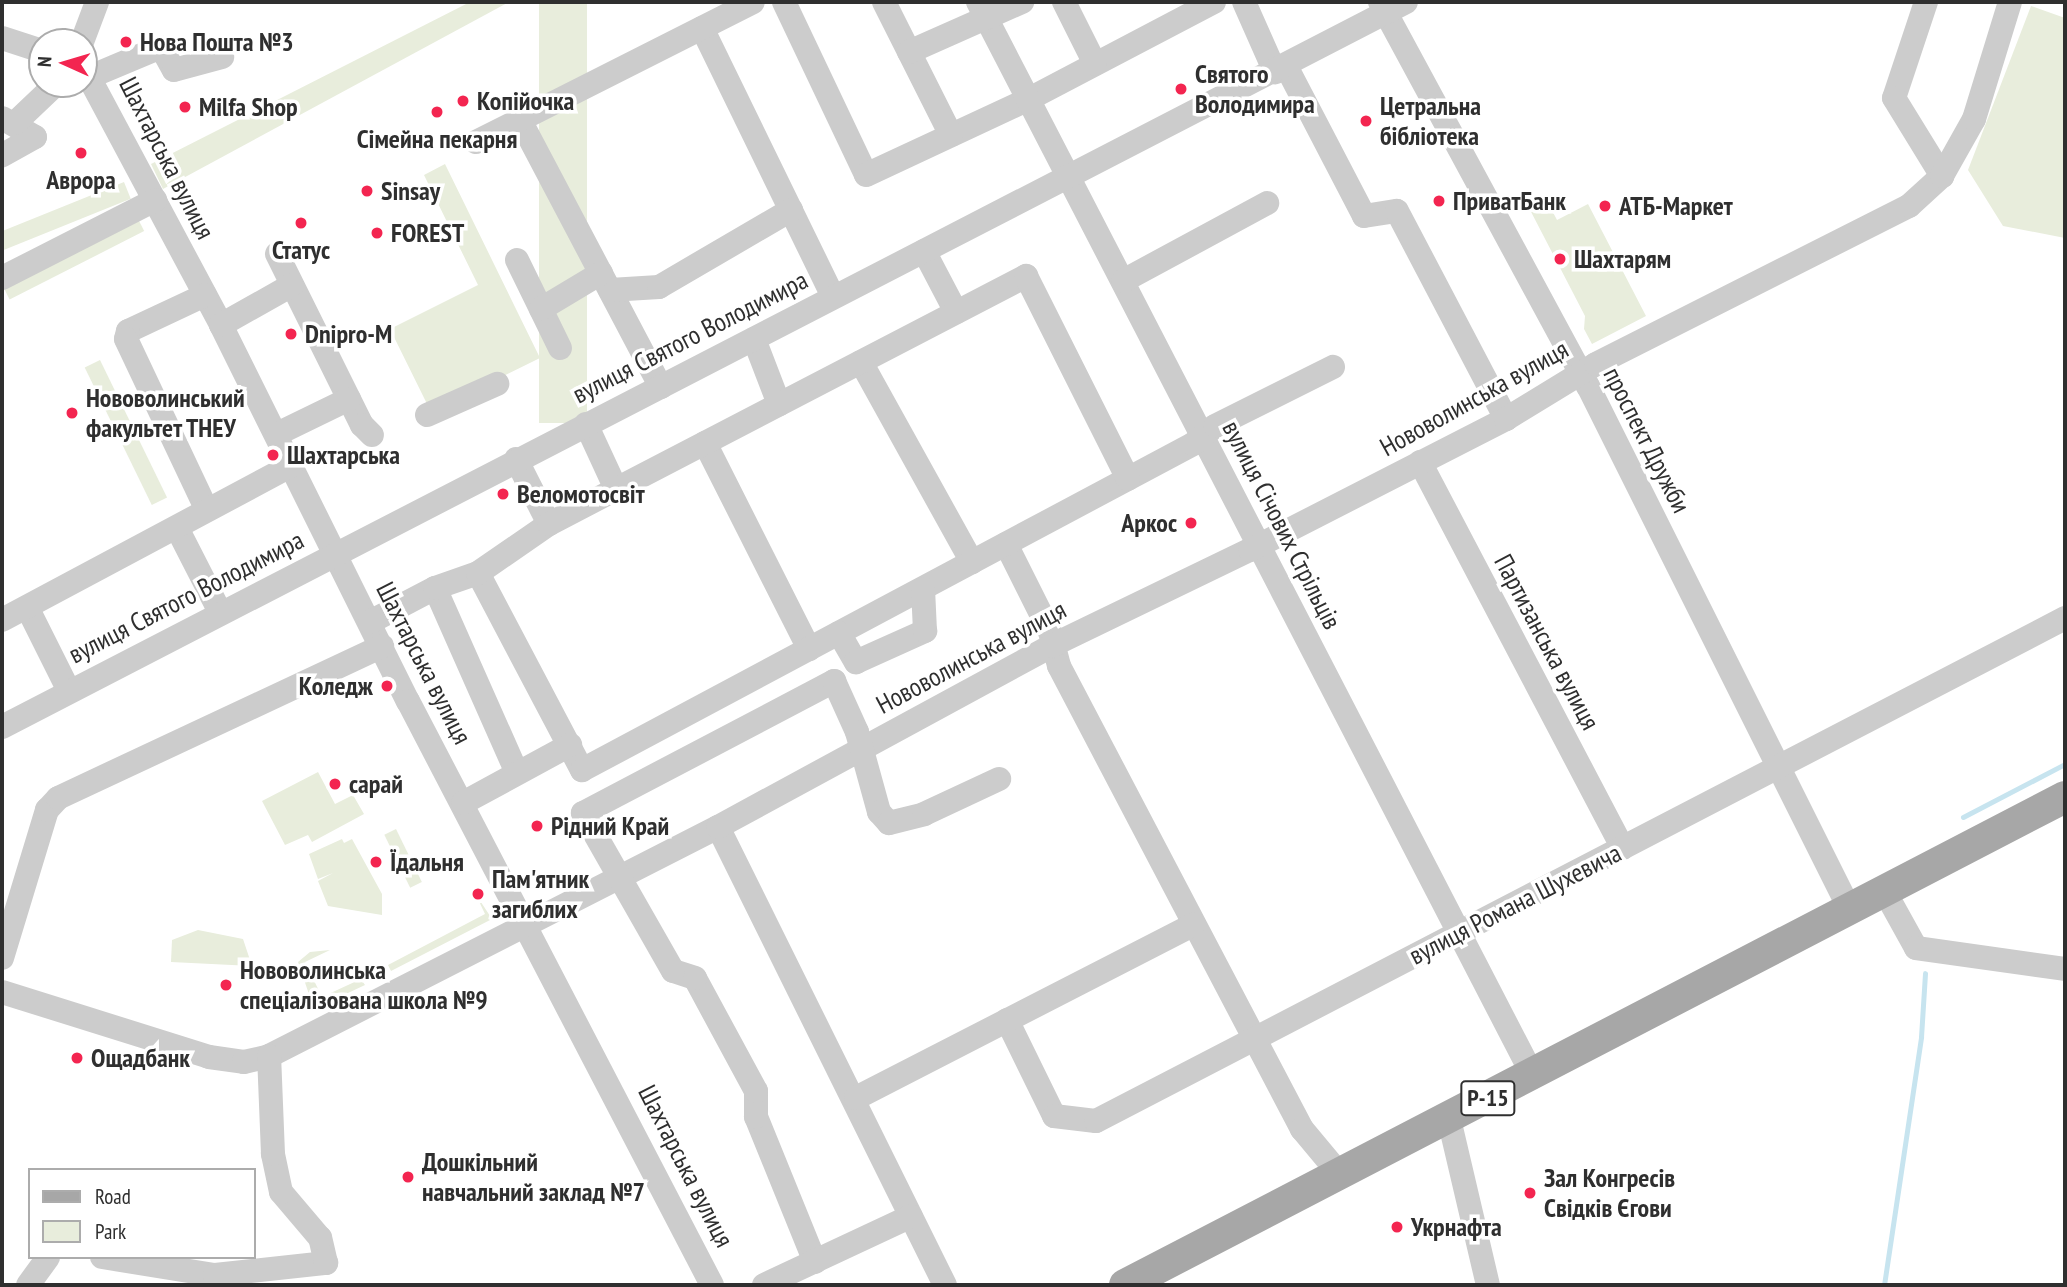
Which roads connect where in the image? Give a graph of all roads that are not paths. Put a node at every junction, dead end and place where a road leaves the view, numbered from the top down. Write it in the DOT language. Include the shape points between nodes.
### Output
graph roads {
  1 [pos="97,2"];
  2 [pos="753,2"];
  3 [pos="784,2"];
  4 [pos="884,2"];
  5 [pos="1022,2"];
  6 [pos="1065,2"];
  7 [pos="1214,2"];
  8 [pos="1244,2"];
  9 [pos="1926,2"];
  10 [pos="2010,2"];
  11 [pos="1390,5"];
  12 [pos="982,10"];
  13 [pos="702,27"];
  14 [pos="87,28"];
  15 [pos="2,38"];
  16 [pos="28,46"];
  17 [pos="909,52"];
  18 [pos="222,57"];
  19 [pos="1095,64"];
  20 [pos="98,69"];
  21 [pos="1281,69"];
  22 [pos="98,91"];
  23 [pos="39,98"];
  24 [pos="1029,99"];
  25 [pos="520,120"];
  26 [pos="9,121"];
  27 [pos="951,135"];
  28 [pos="476,142"];
  29 [pos="2,155"];
  30 [pos="1068,174"];
  31 [pos="1942,176"];
  32 [pos="155,200"];
  33 [pos="1267,203"];
  34 [pos="791,210"];
  35 [pos="923,251"];
  36 [pos="277,254"];
  37 [pos="517,260"];
  38 [pos="2,278"];
  39 [pos="1123,281"];
  40 [pos="606,282"];
  41 [pos="292,285"];
  42 [pos="205,295"];
  43 [pos="833,297"];
  44 [pos="541,309"];
  45 [pos="956,312"];
  46 [pos="221,325"];
  47 [pos="754,339"];
  48 [pos="560,348"];
  49 [pos="861,362"];
  50 [pos="1333,367"];
  51 [pos="1581,374"];
  52 [pos="497,384"];
  53 [pos="661,387"];
  54 [pos="349,399"];
  55 [pos="779,404"];
  56 [pos="427,415"];
  57 [pos="1506,419"];
  58 [pos="586,424"];
  59 [pos="277,434"];
  60 [pos="1202,434"];
  61 [pos="372,435"];
  62 [pos="705,443"];
  63 [pos="516,459"];
  64 [pos="1420,462"];
  65 [pos="292,465"];
  66 [pos="1128,479"];
  67 [pos="616,489"];
  68 [pos="207,510"];
  69 [pos="549,524"];
  70 [pos="177,528"];
  71 [pos="1006,544"];
  72 [pos="1258,545"];
  73 [pos="336,554"];
  74 [pos="972,562"];
  75 [pos="478,573"];
  76 [pos="435,588"];
  77 [pos="923,589"];
  78 [pos="27,609"];
  79 [pos="220,612"];
  80 [pos="2065,618"];
  81 [pos="2,620"];
  82 [pos="370,622"];
  83 [pos="839,633"];
  84 [pos="382,646"];
  85 [pos="1051,646"];
  86 [pos="809,649"];
  87 [pos="69,691"];
  88 [pos="2,727"];
  89 [pos="569,745"];
  90 [pos="861,748"];
  91 [pos="1777,769"];
  92 [pos="517,772"];
  93 [pos="999,779"];
  94 [pos="2065,797"];
  95 [pos="463,803"];
  96 [pos="718,827"];
  97 [pos="1623,848"];
  98 [pos="618,877"];
  99 [pos="1885,892"];
  100 [pos="1850,910"];
  101 [pos="1194,924"];
  102 [pos="528,925"];
  103 [pos="1460,931"];
  104 [pos="2,958"];
  105 [pos="2065,970"];
  106 [pos="2,992"];
  107 [pos="1007,1020"];
  108 [pos="1253,1037"];
  109 [pos="269,1056"];
  110 [pos="1533,1076"];
  111 [pos="856,1098"];
  112 [pos="1449,1119"];
  113 [pos="1337,1171"];
  114 [pos="911,1216"];
  115 [pos="46,1259"];
  116 [pos="115,1259"];
  117 [pos="815,1262"];
  118 [pos="28,1285"];
  119 [pos="712,1285"];
  120 [pos="764,1285"];
  121 [pos="945,1285"];
  122 [pos="1125,1285"];
  123 [pos="1488,1285"];
  1 -- 14 [label="street"];
  2 -- 13 [label="street"];
  3 -- 27 [label="street" via="866,176"];
  4 -- 17 [label="street"];
  5 -- 12 [label="street"];
  6 -- 19 [label="street"];
  7 -- 19 [label="street"];
  8 -- 21 [label="street"];
  9 -- 31 [label="street" via="1894,98"];
  10 -- 31 [label="street, Нововолинська вулиця" via="1974,120"];
  11 -- 21 [label="street, вулиця Святого Володимира"];
  11 -- 51 [label="street, проспект Дружби"];
  12 -- 17 [label="street"];
  12 -- 24 [label="street, вулиця Січових Стрільців"];
  13 -- 25 [label="street"];
  13 -- 34 [label="street"];
  15 -- 16 [label="street"];
  17 -- 27 [label="street"];
  18 -- 20 [label="street" via="174,70 161,47"];
  19 -- 24 [label="street"];
  21 -- 30 [label="street, вулиця Святого Володимира"];
  21 -- 57 [label="street" via="1364,216 1397,211"];
  22 -- 32 [label="street, Шахтарська вулиця"];
  23 -- 26 [label="street"];
  24 -- 27 [label="street"];
  24 -- 30 [label="street, вулиця Січових Стрільців"];
  25 -- 28 [label="street"];
  25 -- 40 [label="street"];
  26 -- 29 [label="street" via="35,137"];
  30 -- 35 [label="street, вулиця Святого Володимира"];
  30 -- 39 [label="street, вулиця Січових Стрільців"];
  31 -- 51 [label="street, Нововолинська вулиця" via="1923,197 1896,213"];
  32 -- 38 [label="street"];
  32 -- 42 [label="street, Шахтарська вулиця"];
  33 -- 39 [label="street"];
  34 -- 40 [label="street" via="659,286"];
  34 -- 43 [label="street"];
  35 -- 43 [label="street, вулиця Святого Володимира"];
  35 -- 45 [label="street"];
  36 -- 41 [label="street"];
  37 -- 44 [label="street"];
  39 -- 60 [label="street, вулиця Січових Стрільців"];
  40 -- 44 [label="street"];
  40 -- 53 [label="street"];
  41 -- 46 [label="street"];
  41 -- 54 [label="street"];
  42 -- 46 [label="street, Шахтарська вулиця"];
  42 -- 68 [label="street" via="128,331 126,340"];
  43 -- 47 [label="street, вулиця Святого Володимира"];
  44 -- 48 [label="street"];
  45 -- 49 [label="street"];
  45 -- 66 [label="street" via="1026,276"];
  46 -- 59 [label="street, Шахтарська вулиця"];
  47 -- 53 [label="street, вулиця Святого Володимира"];
  47 -- 55 [label="street"];
  49 -- 55 [label="street"];
  49 -- 74 [label="street"];
  50 -- 60 [label="street"];
  51 -- 57 [label="street, Нововолинська вулиця"];
  51 -- 91 [label="street, проспект Дружби"];
  52 -- 56 [label="street"];
  53 -- 58 [label="street, вулиця Святого Володимира"];
  54 -- 59 [label="street"];
  54 -- 61 [label="street"];
  55 -- 62 [label="street"];
  57 -- 64 [label="street, Нововолинська вулиця"];
  58 -- 63 [label="street, вулиця Святого Володимира"];
  58 -- 67 [label="street"];
  59 -- 65 [label="street, Шахтарська вулиця"];
  60 -- 66 [label="street" via="1193,444"];
  60 -- 72 [label="street, вулиця Січових Стрільців"];
  62 -- 67 [label="street"];
  62 -- 86 [label="street"];
  63 -- 69 [label="street"];
  63 -- 73 [label="street, вулиця Святого Володимира"];
  64 -- 72 [label="street, Нововолинська вулиця"];
  64 -- 97 [label="street, Партизанська вулиця"];
  65 -- 68 [label="street"];
  65 -- 73 [label="street, Шахтарська вулиця"];
  66 -- 71 [label="street"];
  67 -- 69 [label="street"];
  68 -- 70 [label="street"];
  69 -- 75 [label="street"];
  70 -- 78 [label="street"];
  70 -- 79 [label="street"];
  71 -- 74 [label="street"];
  71 -- 85 [label="street" via="1050,632"];
  72 -- 85 [label="street, Нововолинська вулиця"];
  72 -- 103 [label="street, вулиця Січових Стрільців"];
  73 -- 79 [label="street, вулиця Святого Володимира"];
  73 -- 82 [label="street, Шахтарська вулиця"];
  74 -- 77 [label="street"];
  75 -- 76 [label="street"];
  75 -- 89 [label="street"];
  76 -- 82 [label="street"];
  76 -- 92 [label="street"];
  77 -- 83 [label="street"];
  77 -- 83 [label="street" via="925,631 856,662"];
  78 -- 81 [label="street"];
  78 -- 87 [label="street"];
  79 -- 87 [label="street, вулиця Святого Володимира"];
  80 -- 91 [label="street, вулиця Романа Шухевича"];
  82 -- 84 [label="street, Шахтарська вулиця"];
  83 -- 86 [label="street"];
  84 -- 95 [label="street, Шахтарська вулиця"];
  84 -- 104 [label="street" via="58,798 47,810"];
  85 -- 90 [label="street, Нововолинська вулиця"];
  85 -- 101 [label="street"];
  86 -- 89 [label="street" via="582,770"];
  87 -- 88 [label="street, вулиця Святого Володимира"];
  89 -- 92 [label="street"];
  90 -- 93 [label="street, Нововолинська вулиця" via="879,812 889,823 924,814"];
  90 -- 96 [label="street, Нововолинська вулиця"];
  90 -- 98 [label="street" via="834,681 583,813"];
  91 -- 97 [label="street, вулиця Романа Шухевича"];
  91 -- 100 [label="street, проспект Дружби"];
  92 -- 95 [label="street"];
  94 -- 99 [label="main road, Р-15"];
  95 -- 102 [label="street, Шахтарська вулиця"];
  96 -- 98 [label="street, Нововолинська вулиця"];
  96 -- 111 [label="street"];
  97 -- 103 [label="street, вулиця Романа Шухевича"];
  98 -- 102 [label="street, Нововолинська вулиця"];
  98 -- 117 [label="street" via="673,971 695,978 756,1091 756,1117"];
  99 -- 100 [label="main road, Р-15"];
  99 -- 105 [label="street" via="1916,948"];
  100 -- 110 [label="main road, Р-15"];
  101 -- 107 [label="street"];
  101 -- 108 [label="street"];
  102 -- 109 [label="street, Нововолинська вулиця"];
  102 -- 119 [label="street, Шахтарська вулиця"];
  103 -- 108 [label="street, вулиця Романа Шухевича"];
  103 -- 110 [label="street, вулиця Січових Стрільців"];
  106 -- 109 [label="street, Нововолинська вулиця" via="209,1057 244,1062"];
  107 -- 108 [label="street, вулиця Романа Шухевича" via="1055,1116 1096,1121"];
  107 -- 111 [label="street"];
  108 -- 113 [label="street" via="1302,1129"];
  109 -- 116 [label="street" via="273,1154 281,1192 320,1238 326,1263 215,1275"];
  110 -- 112 [label="main road, Р-15"];
  111 -- 114 [label="street"];
  112 -- 113 [label="main road, Р-15"];
  112 -- 123 [label="street"];
  113 -- 122 [label="main road, Р-15"];
  114 -- 117 [label="street"];
  114 -- 121 [label="street"];
  115 -- 118 [label="street"];
  117 -- 120 [label="street"];
}
